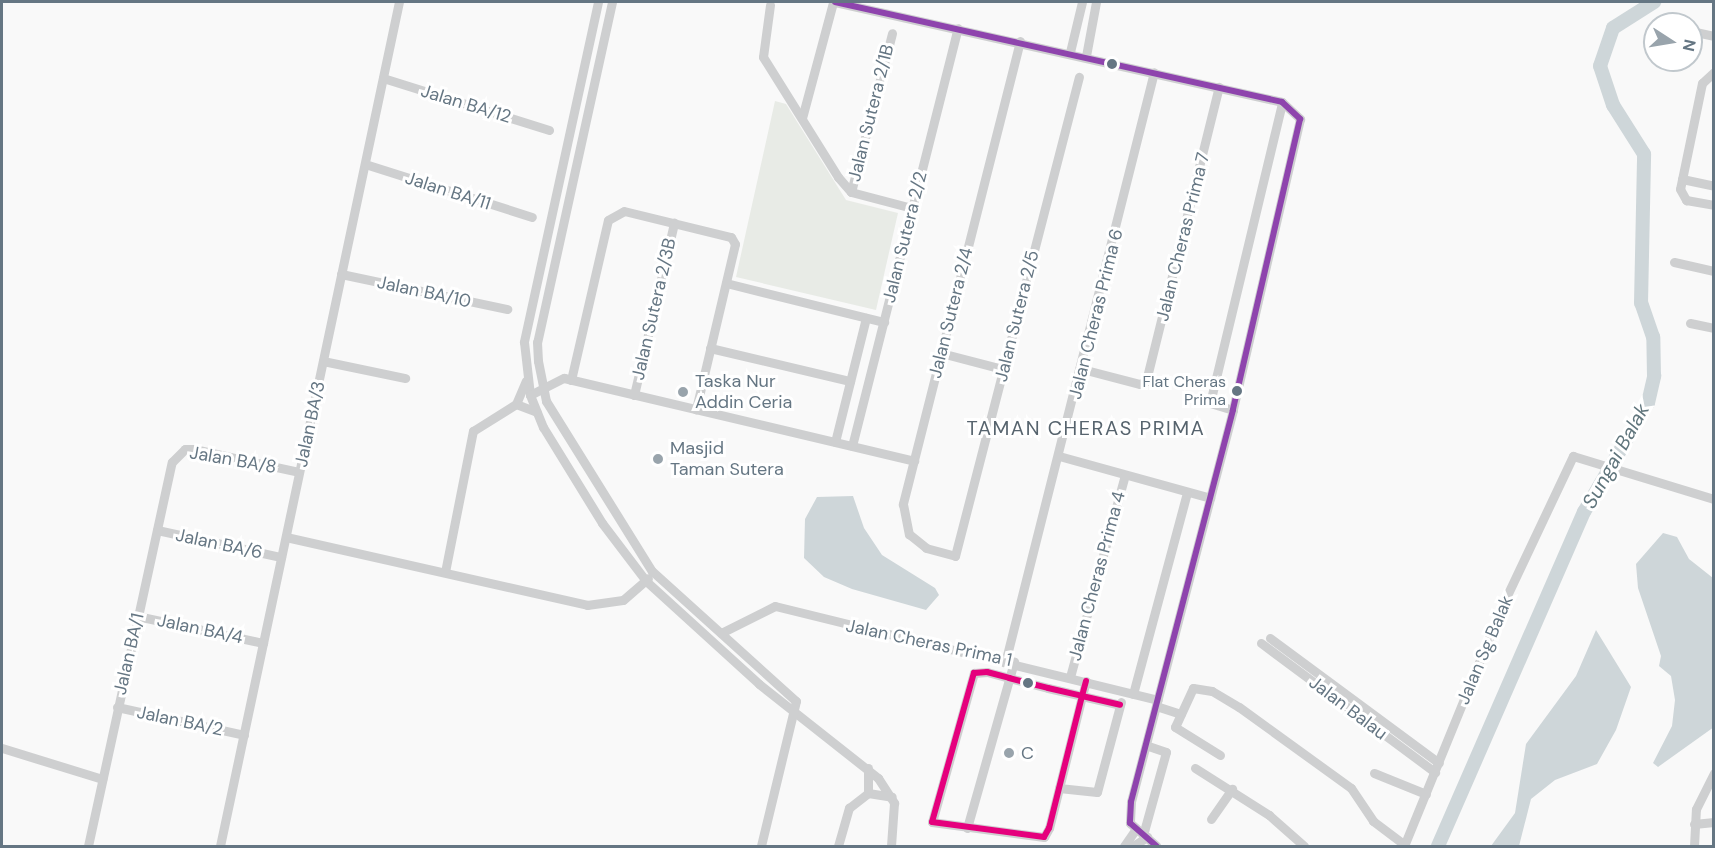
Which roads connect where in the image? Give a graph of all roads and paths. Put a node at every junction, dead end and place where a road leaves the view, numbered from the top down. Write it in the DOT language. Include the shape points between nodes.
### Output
graph roads {
  1 [pos="399,2"];
  2 [pos="598,2"];
  3 [pos="612,2"];
  4 [pos="834,2"];
  5 [pos="893,2"];
  6 [pos="1082,2"];
  7 [pos="1096,2"];
  8 [pos="770,5"];
  9 [pos="891,14"];
  10 [pos="958,28"];
  11 [pos="892,33"];
  12 [pos="1020,41"];
  13 [pos="1070,52"];
  14 [pos="1086,56"];
  15 [pos="1154,72"];
  16 [pos="1713,72"];
  17 [pos="1079,77"];
  18 [pos="383,78"];
  19 [pos="1220,87"];
  20 [pos="1282,102"];
  21 [pos="802,118"];
  22 [pos="549,130"];
  23 [pos="365,164"];
  24 [pos="1682,179"];
  25 [pos="1713,186"];
  26 [pos="851,192"];
  27 [pos="1713,206"];
  28 [pos="912,208"];
  29 [pos="532,217"];
  30 [pos="674,223"];
  31 [pos="1674,262"];
  32 [pos="1713,271"];
  33 [pos="341,274"];
  34 [pos="726,283"];
  35 [pos="507,309"];
  36 [pos="866,318"];
  37 [pos="884,322"];
  38 [pos="1690,323"];
  39 [pos="1713,328"];
  40 [pos="710,348"];
  41 [pos="941,353"];
  42 [pos="323,361"];
  43 [pos="1003,369"];
  44 [pos="1082,369"];
  45 [pos="405,378"];
  46 [pos="571,380"];
  47 [pos="526,381"];
  48 [pos="850,381"];
  49 [pos="543,387"];
  50 [pos="530,395"];
  51 [pos="634,395"];
  52 [pos="516,404"];
  53 [pos="696,410"];
  54 [pos="1233,410"];
  55 [pos="537,412"];
  56 [pos="835,442"];
  57 [pos="852,447"];
  58 [pos="1059,456"];
  59 [pos="914,461"];
  60 [pos="172,462"];
  61 [pos="299,472"];
  62 [pos="1125,475"];
  63 [pos="1187,492"];
  64 [pos="1210,498"];
  65 [pos="1713,498"];
  66 [pos="157,530"];
  67 [pos="286,537"];
  68 [pos="955,556"];
  69 [pos="281,557"];
  70 [pos="652,571"];
  71 [pos="445,572"];
  72 [pos="646,581"];
  73 [pos="137,616"];
  74 [pos="740,626"];
  75 [pos="721,633"];
  76 [pos="1265,640"];
  77 [pos="263,643"];
  78 [pos="737,647"];
  79 [pos="1010,661"];
  80 [pos="1070,677"];
  81 [pos="1010,678"];
  82 [pos="1086,681"];
  83 [pos="1128,692"];
  84 [pos="1082,696"];
  85 [pos="1120,705"];
  86 [pos="1159,705"];
  87 [pos="117,707"];
  88 [pos="795,712"];
  89 [pos="1178,713"];
  90 [pos="244,735"];
  91 [pos="2,748"];
  92 [pos="1154,748"];
  93 [pos="1220,755"];
  94 [pos="1437,767"];
  95 [pos="868,768"];
  96 [pos="1195,768"];
  97 [pos="1374,773"];
  98 [pos="1713,773"];
  99 [pos="102,779"];
  100 [pos="1059,788"];
  101 [pos="1232,789"];
  102 [pos="868,793"];
  103 [pos="1426,795"];
  104 [pos="892,797"];
  105 [pos="1211,819"];
  106 [pos="1713,822"];
  107 [pos="1694,824"];
  108 [pos="967,828"];
  109 [pos="1142,834"];
  110 [pos="88,846"];
  111 [pos="220,846"];
  112 [pos="761,846"];
  113 [pos="838,846"];
  114 [pos="891,846"];
  115 [pos="1124,846"];
  116 [pos="1134,846"];
  117 [pos="1156,846"];
  118 [pos="1304,846"];
  119 [pos="1405,846"];
  120 [pos="1694,846"];
  1 -- 18 [label="street, Jalan BA/3"];
  2 -- 47 [label="street" via="529,311"];
  3 -- 49 [label="street" via="537,342"];
  4 -- 9 [label="street"];
  4 -- 21 [label="street"];
  5 -- 9 [label="street"];
  6 -- 13 [label="street"];
  7 -- 14 [label="street"];
  8 -- 21 [label="street" via="761,50"];
  9 -- 10 [label="street"];
  10 -- 12 [label="street"];
  10 -- 28 [label="street, Jalan Sutera 2/2"];
  11 -- 26 [label="street, Jalan Sutera 2/1B"];
  12 -- 13 [label="street"];
  12 -- 41 [label="street, Jalan Sutera 2/4"];
  13 -- 14 [label="street"];
  14 -- 15 [label="street"];
  15 -- 19 [label="street"];
  15 -- 44 [label="street, Jalan Cheras Prima 6"];
  16 -- 24 [label="street" via="1701,83"];
  17 -- 43 [label="street, Jalan Sutera 2/5"];
  18 -- 22 [label="street, Jalan BA/12"];
  18 -- 23 [label="street, Jalan BA/3"];
  19 -- 20 [label="street"];
  19 -- 44 [label="street, Jalan Cheras Prima 7" via="1143,384"];
  20 -- 54 [label="street" via="1297,111 1300,128"];
  20 -- 54 [label="street" via="1210,403"];
  21 -- 26 [label="street"];
  23 -- 29 [label="street, Jalan BA/11"];
  23 -- 33 [label="street, Jalan BA/3"];
  24 -- 25 [label="street"];
  24 -- 27 [label="street" via="1681,196"];
  26 -- 28 [label="street"];
  28 -- 37 [label="street, Jalan Sutera 2/2"];
  30 -- 34 [label="street" via="731,237 735,244"];
  30 -- 46 [label="street" via="624,211 608,220"];
  30 -- 51 [label="street, Jalan Sutera 2/3B"];
  31 -- 32 [label="street"];
  33 -- 35 [label="street, Jalan BA/10"];
  33 -- 42 [label="street, Jalan BA/3"];
  34 -- 36 [label="street"];
  34 -- 40 [label="street"];
  36 -- 37 [label="street"];
  36 -- 48 [label="street"];
  37 -- 57 [label="street, Jalan Sutera 2/2"];
  38 -- 39 [label="street"];
  40 -- 48 [label="street"];
  40 -- 53 [label="street"];
  41 -- 43 [label="street"];
  41 -- 59 [label="street, Jalan Sutera 2/4"];
  42 -- 45 [label="street"];
  42 -- 61 [label="street, Jalan BA/3"];
  43 -- 68 [label="street, Jalan Sutera 2/5"];
  44 -- 58 [label="street, Jalan Cheras Prima 6"];
  46 -- 49 [label="street"];
  46 -- 51 [label="street"];
  47 -- 50 [label="street"];
  47 -- 52 [label="street"];
  48 -- 56 [label="street"];
  49 -- 50 [label="street"];
  49 -- 70 [label="street" via="582,464"];
  50 -- 55 [label="street"];
  51 -- 53 [label="street"];
  52 -- 55 [label="street"];
  52 -- 71 [label="street" via="473,431"];
  53 -- 56 [label="street"];
  54 -- 64 [label="street"];
  55 -- 72 [label="street" via="602,523"];
  56 -- 57 [label="street"];
  57 -- 59 [label="street"];
  58 -- 62 [label="street"];
  58 -- 79 [label="street, Jalan Cheras Prima 6"];
  59 -- 68 [label="street, Jalan Sutera 2/4" via="903,504 909,534 926,548"];
  60 -- 61 [label="street, Jalan BA/8" via="185,449 194,449"];
  60 -- 66 [label="street, Jalan BA/1"];
  61 -- 67 [label="street, Jalan BA/3"];
  62 -- 63 [label="street"];
  62 -- 80 [label="street, Jalan Cheras Prima 4"];
  63 -- 64 [label="street"];
  63 -- 83 [label="street"];
  64 -- 86 [label="street"];
  65 -- 94 [label="street, Jalan Sg Balak" via="1573,456 1503,604"];
  66 -- 69 [label="street, Jalan BA/6"];
  66 -- 73 [label="street, Jalan BA/1"];
  67 -- 69 [label="street, Jalan BA/3"];
  67 -- 71 [label="street"];
  69 -- 77 [label="street, Jalan BA/3"];
  70 -- 72 [label="street"];
  70 -- 75 [label="street"];
  71 -- 72 [label="street" via="600,606 623,600"];
  72 -- 88 [label="street"];
  73 -- 77 [label="street, Jalan BA/4"];
  73 -- 87 [label="street, Jalan BA/1"];
  74 -- 75 [label="street, Jalan Cheras Prima 1"];
  74 -- 78 [label="street"];
  74 -- 79 [label="street, Jalan Cheras Prima 1" via="775,606"];
  75 -- 78 [label="street"];
  76 -- 94 [label="street"];
  77 -- 90 [label="street, Jalan BA/3"];
  78 -- 88 [label="street" via="796,701"];
  79 -- 80 [label="street, Jalan Cheras Prima 1"];
  79 -- 81 [label="street, Jalan Cheras Prima 6"];
  80 -- 82 [label="street, Jalan Cheras Prima 1"];
  81 -- 84 [label="street"];
  81 -- 108 [label="street, Jalan Cheras Prima 6"];
  81 -- 108 [label="street" via="974,673 930,817 936,825"];
  82 -- 83 [label="street, Jalan Cheras Prima 1"];
  82 -- 84 [label="street"];
  83 -- 85 [label="street"];
  83 -- 86 [label="street, Jalan Cheras Prima 1"];
  84 -- 85 [label="street"];
  84 -- 100 [label="street"];
  85 -- 100 [label="street" via="1096,792"];
  86 -- 89 [label="street, Jalan Cheras Prima 1"];
  86 -- 92 [label="street"];
  87 -- 90 [label="street, Jalan BA/2"];
  87 -- 99 [label="street, Jalan BA/1"];
  88 -- 95 [label="street"];
  88 -- 112 [label="street"];
  89 -- 93 [label="street" via="1175,727"];
  89 -- 119 [label="street" via="1193,688 1212,691 1351,788 1373,821"];
  90 -- 111 [label="street, Jalan BA/3"];
  91 -- 99 [label="street"];
  92 -- 109 [label="street" via="1129,813"];
  92 -- 109 [label="street" via="1166,752"];
  94 -- 103 [label="street, Jalan Sg Balak"];
  95 -- 102 [label="street"];
  95 -- 104 [label="street"];
  96 -- 101 [label="street"];
  97 -- 103 [label="street"];
  98 -- 107 [label="street" via="1700,794"];
  99 -- 110 [label="street, Jalan BA/1"];
  100 -- 108 [label="street" via="1049,828 1036,839"];
  101 -- 105 [label="street"];
  101 -- 118 [label="street"];
  102 -- 104 [label="street"];
  102 -- 113 [label="street" via="849,808"];
  103 -- 119 [label="street, Jalan Sg Balak"];
  104 -- 114 [label="street"];
  106 -- 107 [label="street"];
  107 -- 120 [label="street"];
  109 -- 115 [label="street"];
  109 -- 116 [label="street"];
  109 -- 117 [label="street"];
}
